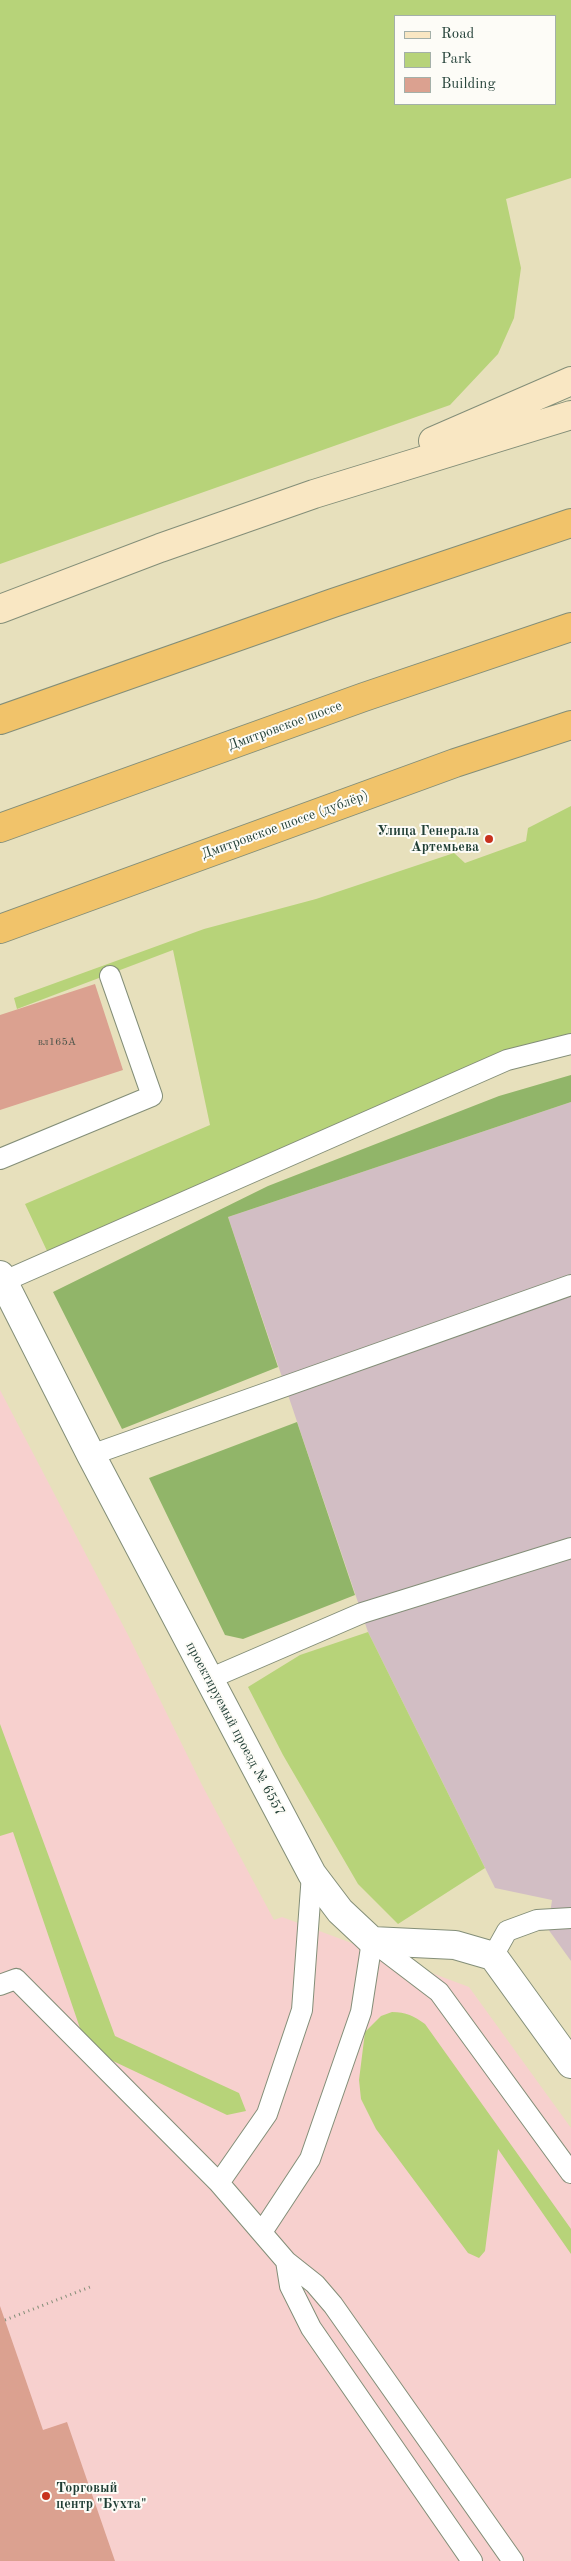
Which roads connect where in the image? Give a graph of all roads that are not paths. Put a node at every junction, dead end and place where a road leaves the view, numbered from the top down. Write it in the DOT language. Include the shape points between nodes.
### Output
graph roads {
  1 [pos="571,380"];
  2 [pos="571,414"];
  3 [pos="314,494"];
  4 [pos="571,523"];
  5 [pos="0,609"];
  6 [pos="571,627"];
  7 [pos="0,720"];
  8 [pos="571,725"];
  9 [pos="0,828"];
  10 [pos="0,929"];
  11 [pos="110,976"];
  12 [pos="571,1044"];
  13 [pos="0,1159"];
  14 [pos="1,1280"];
  15 [pos="571,1285"];
  16 [pos="91,1455"];
  17 [pos="571,1548"];
  18 [pos="209,1679"];
  19 [pos="312,1874"];
  20 [pos="571,1918"];
  21 [pos="372,1941"];
  22 [pos="493,1956"];
  23 [pos="0,1985"];
  24 [pos="571,2064"];
  25 [pos="571,2173"];
  26 [pos="219,2183"];
  27 [pos="262,2232"];
  28 [pos="286,2261"];
  29 [pos="472,2561"];
  30 [pos="513,2561"];
  1 -- 3 [label="main road"];
  2 -- 3 [label="main road"];
  3 -- 5 [label="main road"];
  4 -- 7 [label="highway"];
  6 -- 9 [label="highway, Дмитровское шоссе" via="364,697"];
  8 -- 10 [label="highway, Дмитровское шоссе (дублёр)" via="455,763"];
  11 -- 13 [label="lane" via="152,1096"];
  12 -- 14 [label="lane" via="507,1060"];
  14 -- 16 [label="street, проектируемый проезд № 6557"];
  15 -- 16 [label="lane"];
  16 -- 18 [label="street, проектируемый проезд № 6557"];
  17 -- 18 [label="lane" via="362,1613"];
  18 -- 19 [label="street, проектируемый проезд № 6557"];
  19 -- 21 [label="street, проектируемый проезд № 6557" via="340,1911"];
  19 -- 26 [label="lane" via="302,2010 267,2114"];
  20 -- 22 [label="lane" via="537,1920 507,1931"];
  21 -- 22 [label="street" via="455,1945"];
  21 -- 25 [label="lane" via="439,1992"];
  21 -- 27 [label="lane" via="361,2012 310,2159"];
  22 -- 24 [label="street"];
  23 -- 26 [label="lane" via="16,1979"];
  26 -- 27 [label="lane"];
  27 -- 28 [label="lane"];
  28 -- 29 [label="lane" via="290,2286 311,2328"];
  28 -- 30 [label="lane" via="315,2284 332,2304"];
}
